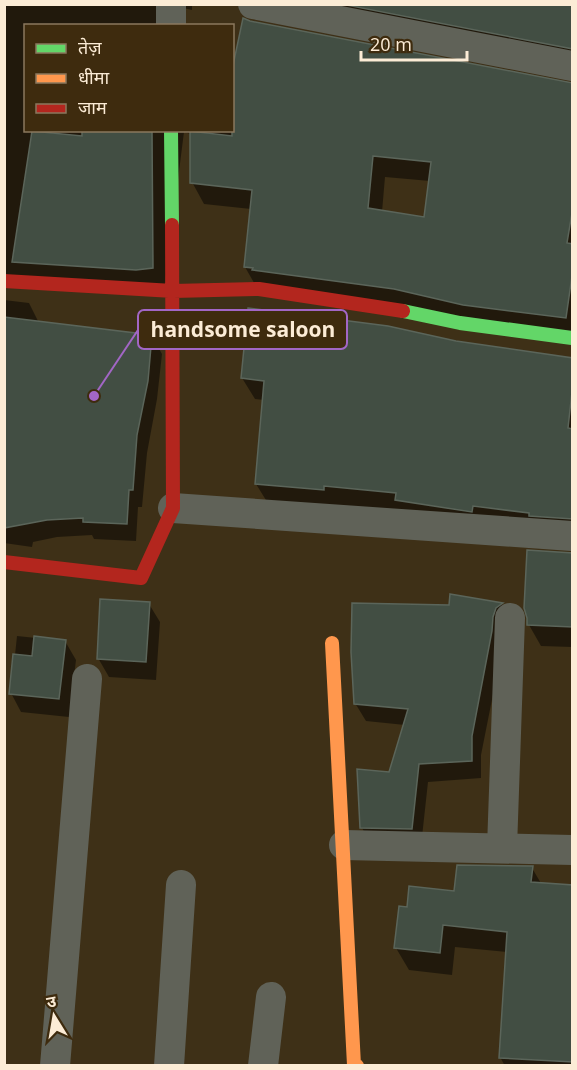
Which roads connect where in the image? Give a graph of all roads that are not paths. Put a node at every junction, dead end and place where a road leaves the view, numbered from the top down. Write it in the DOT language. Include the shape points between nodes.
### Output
graph roads {
  1 [pos="171,4"];
  2 [pos="253,4"];
  3 [pos="171,24"];
  4 [pos="573,66"];
  5 [pos="171,132"];
  6 [pos="4,281"];
  7 [pos="173,291"];
  8 [pos="573,338"];
  9 [pos="172,508"];
  10 [pos="573,536"];
  11 [pos="4,562"];
  12 [pos="510,618"];
  13 [pos="332,643"];
  14 [pos="87,679"];
  15 [pos="344,845"];
  16 [pos="502,848"];
  17 [pos="573,850"];
  18 [pos="181,885"];
  19 [pos="271,997"];
  20 [pos="55,1065"];
  21 [pos="169,1065"];
  22 [pos="262,1065"];
  23 [pos="357,1065"];
  1 -- 3 [label="street"];
  2 -- 4 [label="street"];
  5 -- 7 [label="street"];
  6 -- 7 [label="street"];
  7 -- 8 [label="street" via="259,289"];
  7 -- 9 [label="street"];
  9 -- 10 [label="street"];
  9 -- 11 [label="street" via="141,578"];
  12 -- 16 [label="street"];
  13 -- 15 [label="street"];
  14 -- 20 [label="street"];
  15 -- 16 [label="street"];
  15 -- 23 [label="street"];
  16 -- 17 [label="street"];
  18 -- 21 [label="street"];
  19 -- 22 [label="street"];
}
